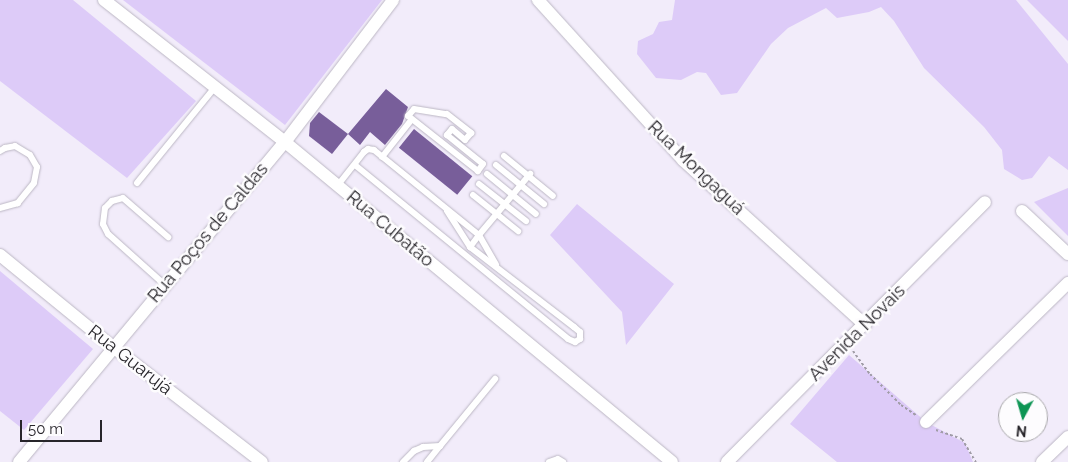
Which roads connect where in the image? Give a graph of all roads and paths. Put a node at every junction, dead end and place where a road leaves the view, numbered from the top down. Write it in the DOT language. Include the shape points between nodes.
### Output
graph roads {
  1 [pos="104,0"];
  2 [pos="393,0"];
  3 [pos="538,0"];
  4 [pos="215,87"];
  5 [pos="412,119"];
  6 [pos="285,142"];
  7 [pos="0,151"];
  8 [pos="504,156"];
  9 [pos="382,157"];
  10 [pos="355,165"];
  11 [pos="496,165"];
  12 [pos="487,174"];
  13 [pos="529,175"];
  14 [pos="137,183"];
  15 [pos="479,184"];
  16 [pos="338,185"];
  17 [pos="520,186"];
  18 [pos="473,195"];
  19 [pos="512,195"];
  20 [pos="553,196"];
  21 [pos="985,202"];
  22 [pos="504,204"];
  23 [pos="544,204"];
  24 [pos="444,206"];
  25 [pos="0,208"];
  26 [pos="1022,210"];
  27 [pos="496,213"];
  28 [pos="536,214"];
  29 [pos="526,221"];
  30 [pos="518,231"];
  31 [pos="479,235"];
  32 [pos="168,237"];
  33 [pos="470,247"];
  34 [pos="1068,254"];
  35 [pos="0,255"];
  36 [pos="498,267"];
  37 [pos="1068,284"];
  38 [pos="165,285"];
  39 [pos="865,325"];
  40 [pos="847,344"];
  41 [pos="112,347"];
  42 [pos="495,380"];
  43 [pos="926,422"];
  44 [pos="1068,437"];
  45 [pos="440,446"];
  46 [pos="19,462"];
  47 [pos="262,462"];
  48 [pos="403,462"];
  49 [pos="427,462"];
  50 [pos="548,462"];
  51 [pos="563,462"];
  52 [pos="672,462"];
  53 [pos="727,462"];
  54 [pos="976,462"];
  55 [pos="1042,462"];
  1 -- 4 [label="street, Rua Cubatão"];
  2 -- 6 [label="street, Rua Poços de Caldas"];
  3 -- 39 [label="street, Rua Mongaguá" via="682,160"];
  4 -- 6 [label="street, Rua Cubatão"];
  4 -- 14 [label="lane"];
  5 -- 5 [label="lane" via="478,171 484,164 447,135 452,129 465,140 471,133 447,114 414,109 408,116"];
  5 -- 9 [label="lane"];
  6 -- 16 [label="street, Rua Cubatão"];
  6 -- 38 [label="street, Rua Poços de Caldas"];
  7 -- 25 [label="lane" via="16,146 30,155 37,167 34,183 18,203"];
  8 -- 13 [label="lane"];
  9 -- 10 [label="lane" via="368,149"];
  9 -- 24 [label="lane"];
  10 -- 16 [label="lane"];
  10 -- 36 [label="lane" via="568,339 575,342 580,339 580,332"];
  11 -- 17 [label="lane"];
  12 -- 19 [label="lane"];
  13 -- 17 [label="lane"];
  13 -- 20 [label="lane"];
  15 -- 22 [label="lane"];
  16 -- 52 [label="street, Rua Cubatão"];
  17 -- 19 [label="lane"];
  17 -- 23 [label="lane"];
  18 -- 27 [label="lane"];
  19 -- 22 [label="lane"];
  19 -- 28 [label="lane"];
  21 -- 39 [label="street, Avenida Novais"];
  22 -- 27 [label="lane"];
  22 -- 29 [label="lane"];
  24 -- 31 [label="lane"];
  24 -- 33 [label="lane"];
  26 -- 34 [label="street"];
  27 -- 30 [label="lane"];
  27 -- 31 [label="lane"];
  31 -- 33 [label="lane"];
  31 -- 36 [label="lane"];
  32 -- 38 [label="lane" via="123,198 112,201 105,208 103,224 108,234"];
  33 -- 36 [label="lane"];
  35 -- 41 [label="street, Rua Guarujá"];
  37 -- 43 [label="street"];
  38 -- 41 [label="street, Rua Poços de Caldas"];
  39 -- 40 [label="street, Avenida Novais"];
  40 -- 43 [label="path" via="901,405"];
  40 -- 53 [label="street, Avenida Novais"];
  41 -- 46 [label="street, Rua Poços de Caldas"];
  41 -- 47 [label="street, Rua Guarujá"];
  42 -- 45 [label="lane"];
  43 -- 54 [label="path" via="938,432 962,439"];
  44 -- 55 [label="street"];
  45 -- 48 [label="lane" via="418,449"];
  45 -- 49 [label="lane"];
  50 -- 51 [label="lane" via="558,459"];
}
